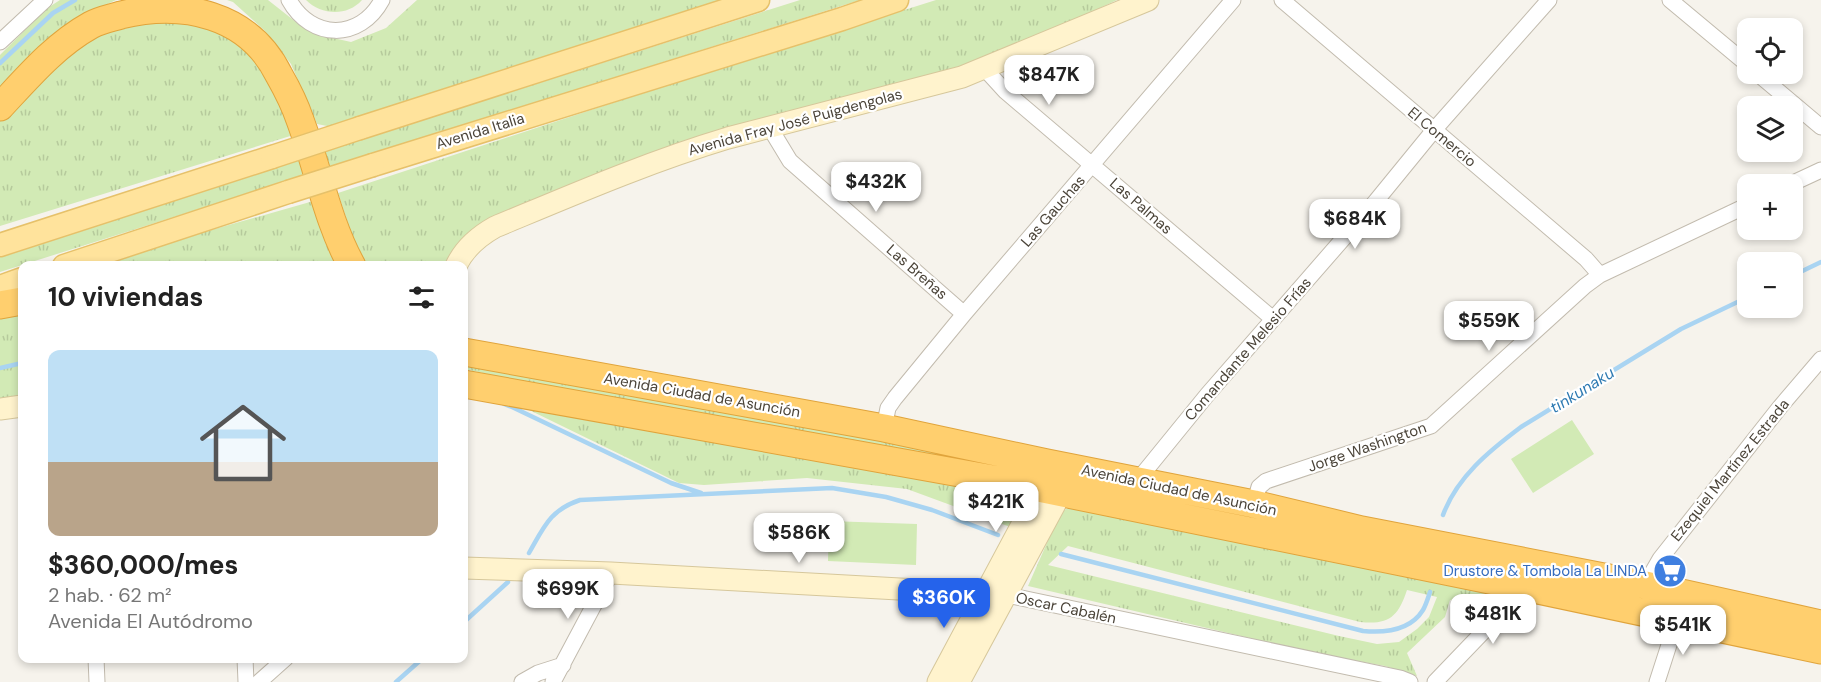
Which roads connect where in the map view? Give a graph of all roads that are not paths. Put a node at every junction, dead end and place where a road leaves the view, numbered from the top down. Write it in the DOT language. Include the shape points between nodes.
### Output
graph roads {
  1 [pos="45,0"];
  2 [pos="280,0"];
  3 [pos="382,0"];
  4 [pos="758,0"];
  5 [pos="897,0"];
  6 [pos="1148,0"];
  7 [pos="1233,0"];
  8 [pos="1282,0"];
  9 [pos="1549,0"];
  10 [pos="1670,0"];
  11 [pos="291,5"];
  12 [pos="0,42"];
  13 [pos="1737,56"];
  14 [pos="984,68"];
  15 [pos="1770,84"];
  16 [pos="0,107"];
  17 [pos="1821,127"];
  18 [pos="770,128"];
  19 [pos="1434,130"];
  20 [pos="1093,164"];
  21 [pos="1821,170"];
  22 [pos="1803,178"];
  23 [pos="1737,210"];
  24 [pos="0,245"];
  25 [pos="79,261"];
  26 [pos="350,261"];
  27 [pos="458,261"];
  28 [pos="1600,275"];
  29 [pos="18,280"];
  30 [pos="0,287"];
  31 [pos="18,302"];
  32 [pos="0,305"];
  33 [pos="964,314"];
  34 [pos="1273,319"];
  35 [pos="468,353"];
  36 [pos="1821,359"];
  37 [pos="468,385"];
  38 [pos="18,407"];
  39 [pos="0,409"];
  40 [pos="884,428"];
  41 [pos="1047,463"];
  42 [pos="1074,468"];
  43 [pos="1137,481"];
  44 [pos="1050,491"];
  45 [pos="1254,504"];
  46 [pos="468,568"];
  47 [pos="611,573"];
  48 [pos="1645,585"];
  49 [pos="1519,586"];
  50 [pos="985,594"];
  51 [pos="1007,595"];
  52 [pos="1677,620"];
  53 [pos="1821,624"];
  54 [pos="1821,650"];
  55 [pos="96,663"];
  56 [pos="245,663"];
  57 [pos="280,663"];
  58 [pos="563,665"];
  59 [pos="98,682"];
  60 [pos="246,682"];
  61 [pos="259,682"];
  62 [pos="522,682"];
  63 [pos="553,682"];
  64 [pos="938,682"];
  65 [pos="959,682"];
  66 [pos="1410,682"];
  67 [pos="1436,682"];
  68 [pos="1657,682"];
  1 -- 12 [label="street"];
  2 -- 11 [label="street"];
  3 -- 11 [label="street" via="374,14 362,23 333,30 305,20"];
  4 -- 24 [label="main road, bridge"];
  5 -- 25 [label="main road, Avenida Italia, bridge"];
  6 -- 14 [label="street, Avenida Fray José Puigdengolas"];
  7 -- 20 [label="street, Las Gauchas"];
  8 -- 19 [label="street, El Comercio"];
  9 -- 19 [label="street, Comandante Melesio Frías"];
  10 -- 13 [label="street"];
  14 -- 18 [label="street, Avenida Fray José Puigdengolas"];
  14 -- 20 [label="street, Las Palmas" via="1005,91"];
  15 -- 17 [label="street"];
  16 -- 26 [label="highway" via="54,51 92,25 158,7 198,9 217,16 248,34 278,72 300,119"];
  18 -- 27 [label="street, Avenida Fray José Puigdengolas" via="696,148 495,227 482,235"];
  18 -- 33 [label="street, Las Breñas" via="790,161"];
  19 -- 28 [label="street, El Comercio"];
  19 -- 34 [label="street, Comandante Melesio Frías"];
  20 -- 33 [label="street, Las Gauchas"];
  20 -- 34 [label="street, Las Palmas"];
  21 -- 22 [label="street"];
  23 -- 28 [label="street, Jorge Washington"];
  28 -- 45 [label="street, Jorge Washington" via="1431,426 1266,481 1259,487"];
  29 -- 30 [label="main road"];
  31 -- 32 [label="highway"];
  33 -- 40 [label="street, Las Gauchas" via="895,398 888,408"];
  34 -- 43 [label="street, Comandante Melesio Frías"];
  35 -- 40 [label="highway, Avenida Ciudad de Asunción"];
  36 -- 48 [label="street, Ezequiel Martínez Estrada" via="1660,559"];
  37 -- 44 [label="highway, Avenida Ciudad de Asunción"];
  38 -- 39 [label="street"];
  40 -- 41 [label="highway, Avenida Ciudad de Asunción"];
  41 -- 42 [label="highway, Avenida Ciudad de Asunción"];
  41 -- 44 [label="street"];
  42 -- 43 [label="highway, Avenida Ciudad de Asunción"];
  42 -- 44 [label="street"];
  43 -- 45 [label="highway, Avenida Ciudad de Asunción"];
  44 -- 49 [label="highway, Avenida Ciudad de Asunción"];
  44 -- 50 [label="street"];
  44 -- 51 [label="street"];
  45 -- 48 [label="highway, Avenida Ciudad de Asunción" via="1362,530"];
  46 -- 47 [label="street, Oscar Cabalén"];
  47 -- 50 [label="street, Oscar Cabalén"];
  47 -- 58 [label="street"];
  48 -- 53 [label="highway, Avenida Ciudad de Asunción"];
  49 -- 52 [label="highway, Avenida Ciudad de Asunción"];
  49 -- 67 [label="street" via="1506,608"];
  50 -- 51 [label="street, Oscar Cabalén"];
  50 -- 64 [label="street"];
  51 -- 65 [label="street"];
  51 -- 66 [label="street, Oscar Cabalén"];
  52 -- 54 [label="highway, Avenida Ciudad de Asunción"];
  52 -- 68 [label="street"];
  55 -- 59 [label="street"];
  56 -- 60 [label="street"];
  57 -- 61 [label="street"];
  58 -- 62 [label="street"];
  58 -- 63 [label="street"];
}
